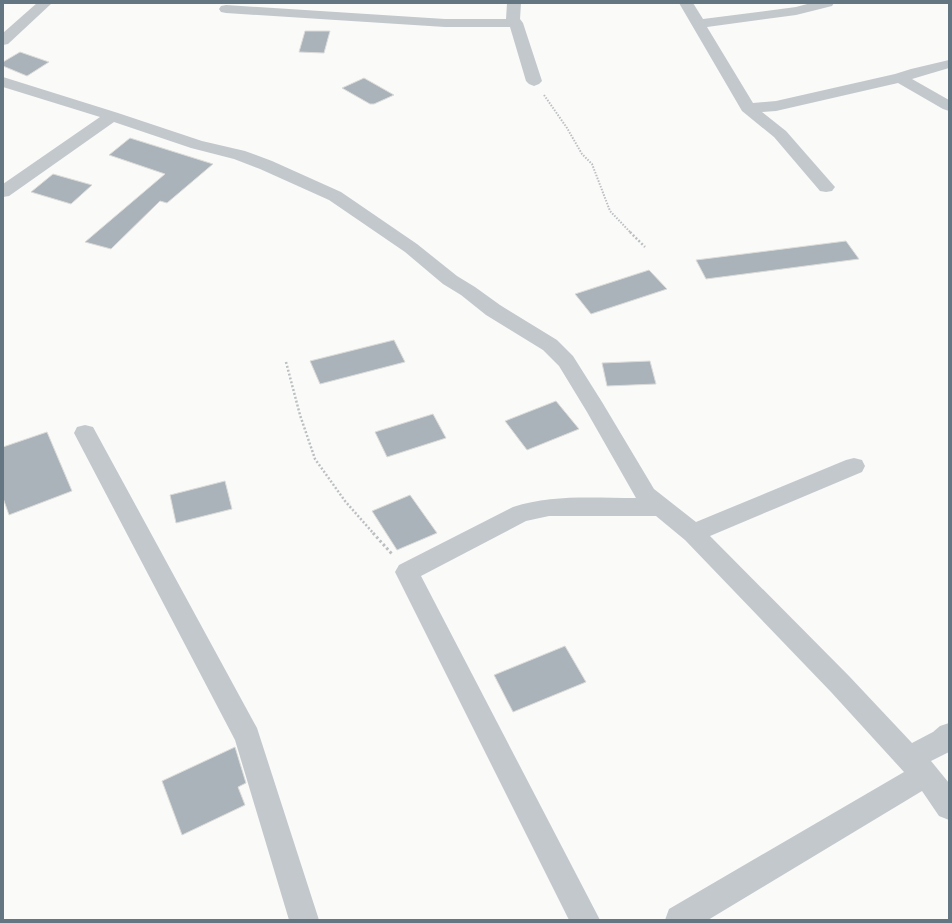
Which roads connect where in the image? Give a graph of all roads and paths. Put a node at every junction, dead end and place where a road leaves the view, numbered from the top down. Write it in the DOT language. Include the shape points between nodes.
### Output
graph roads {
  1 [pos="45,3"];
  2 [pos="514,3"];
  3 [pos="686,3"];
  4 [pos="827,3"];
  5 [pos="226,9"];
  6 [pos="516,23"];
  7 [pos="698,24"];
  8 [pos="3,41"];
  9 [pos="949,64"];
  10 [pos="900,78"];
  11 [pos="534,81"];
  12 [pos="3,82"];
  13 [pos="949,106"];
  14 [pos="748,108"];
  15 [pos="112,116"];
  16 [pos="826,187"];
  17 [pos="3,192"];
  18 [pos="645,247"];
  19 [pos="286,362"];
  20 [pos="85,433"];
  21 [pos="854,466"];
  22 [pos="660,507"];
  23 [pos="693,533"];
  24 [pos="407,572"];
  25 [pos="949,736"];
  26 [pos="917,766"];
  27 [pos="949,806"];
  28 [pos="304,920"];
  29 [pos="584,920"];
  30 [pos="680,920"];
  1 -- 8 [label="street"];
  2 -- 6 [label="street" via="513,19"];
  3 -- 7 [label="street"];
  4 -- 7 [label="street" via="796,11"];
  5 -- 6 [label="street" via="445,22"];
  6 -- 11 [label="street"];
  7 -- 14 [label="street"];
  9 -- 10 [label="street"];
  10 -- 13 [label="street"];
  10 -- 14 [label="street" via="776,106"];
  11 -- 18 [label="path" via="582,154 592,164 610,211"];
  12 -- 15 [label="street"];
  14 -- 16 [label="street" via="780,134"];
  15 -- 17 [label="street"];
  15 -- 22 [label="street" via="239,155 335,196 493,310 550,345 566,361 595,406 646,495"];
  19 -- 24 [label="path" via="315,459 345,501"];
  20 -- 28 [label="street" via="248,737"];
  21 -- 23 [label="street"];
  22 -- 23 [label="street"];
  22 -- 24 [label="street" via="549,506 522,513"];
  23 -- 26 [label="street"];
  24 -- 29 [label="street"];
  25 -- 26 [label="street"];
  26 -- 27 [label="street"];
  26 -- 30 [label="street"];
}
